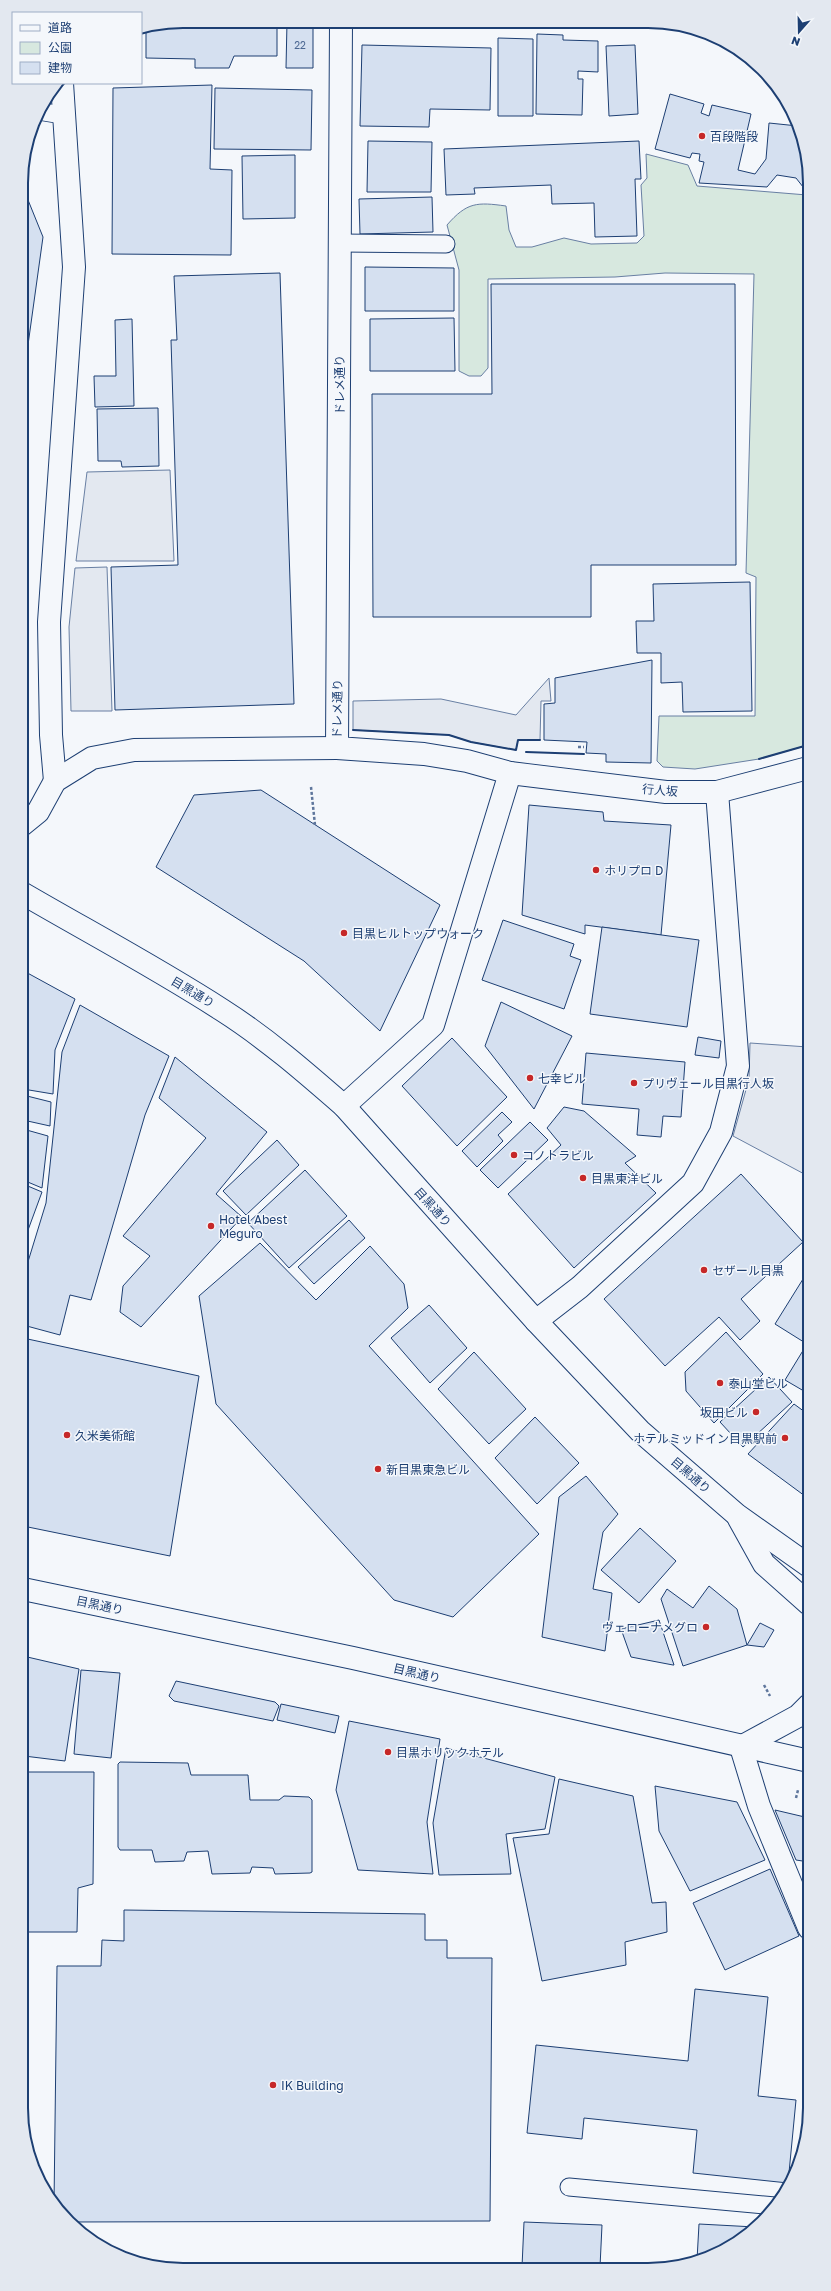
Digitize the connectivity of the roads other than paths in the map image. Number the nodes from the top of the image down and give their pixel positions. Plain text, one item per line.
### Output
1 (341, 28) edge
2 (62, 86) edge
3 (45, 112) edge
4 (62, 115) junction
5 (340, 243) junction
6 (446, 244) dead end
7 (337, 748) junction
8 (803, 769) edge
9 (510, 773) junction
10 (55, 781) junction
11 (717, 792) junction
12 (28, 820) edge
13 (28, 897) edge
14 (344, 1106) junction
15 (536, 1321) junction
16 (737, 1515) junction
17 (803, 1557) edge
18 (28, 1590) edge
19 (803, 1599) edge
20 (803, 1711) edge
21 (741, 1747) junction
22 (803, 1760) edge
23 (803, 1913) edge
24 (569, 2186) dead end
25 (768, 2205) edge

1 - 5 street, ドレメ通り
2 - 4 street
3 - 4 lane
4 - 10 street
5 - 6 lane
5 - 7 street, ドレメ通り
7 - 9 street, 行人坂
7 - 10 street, 行人坂
8 - 11 street, 行人坂
9 - 11 street, 行人坂
9 - 14 street
10 - 12 street
11 - 15 street
13 - 14 street, 目黒通り
14 - 15 street, 目黒通り
15 - 16 street, 目黒通り
16 - 17 street, 目黒通り
16 - 19 street
18 - 21 street, 目黒通り
20 - 21 street
21 - 22 street, 目黒通り
21 - 23 street
24 - 25 lane

